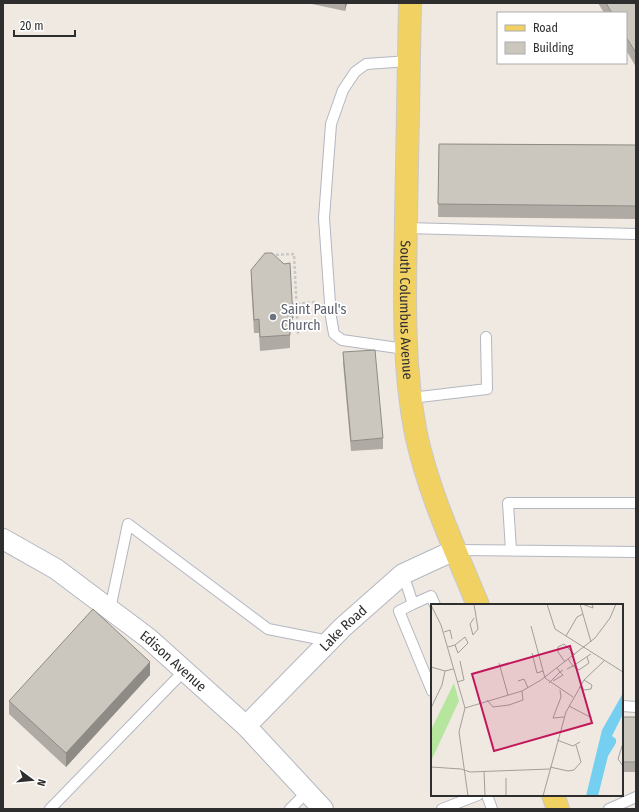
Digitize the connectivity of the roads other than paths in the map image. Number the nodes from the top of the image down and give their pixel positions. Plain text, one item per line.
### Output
1 (410, 3) edge
2 (409, 61) junction
3 (406, 228) junction
4 (636, 234) edge
5 (486, 336) dead end
6 (405, 349) junction
7 (411, 398) junction
8 (636, 503) edge
9 (3, 539) edge
10 (455, 550) junction
11 (511, 550) junction
12 (636, 552) edge
13 (403, 574) junction
14 (413, 604) junction
15 (435, 604) edge
16 (478, 604) edge
17 (110, 609) junction
18 (329, 641) junction
19 (184, 671) junction
20 (431, 690) edge
21 (623, 706) edge
22 (636, 707) edge
23 (246, 726) junction
24 (308, 792) junction
25 (475, 796) edge
26 (487, 796) edge
27 (553, 796) edge
28 (636, 797) edge
29 (611, 808) edge
30 (50, 809) edge
31 (290, 809) edge
32 (323, 809) edge
33 (442, 809) edge
34 (492, 809) edge
35 (558, 809) edge

1 - 2 main road, South Columbus Avenue
2 - 3 main road, South Columbus Avenue
2 - 6 lane
3 - 4 lane
3 - 6 main road, South Columbus Avenue
5 - 7 lane
6 - 7 main road, South Columbus Avenue
7 - 10 main road, South Columbus Avenue
8 - 11 lane
9 - 17 street, Edison Avenue
10 - 11 lane
10 - 13 street, Lake Road
10 - 16 main road, South Columbus Avenue
11 - 12 lane
13 - 14 lane
13 - 18 street, Lake Road
14 - 15 lane
14 - 20 lane
17 - 18 lane
17 - 19 street, Edison Avenue
18 - 23 street, Lake Road
19 - 23 street, Edison Avenue
19 - 30 lane
21 - 22 lane
23 - 24 street, Edison Avenue
24 - 31 lane
24 - 32 street, Edison Avenue
25 - 33 lane
26 - 34 lane
27 - 35 main road
28 - 29 lane

